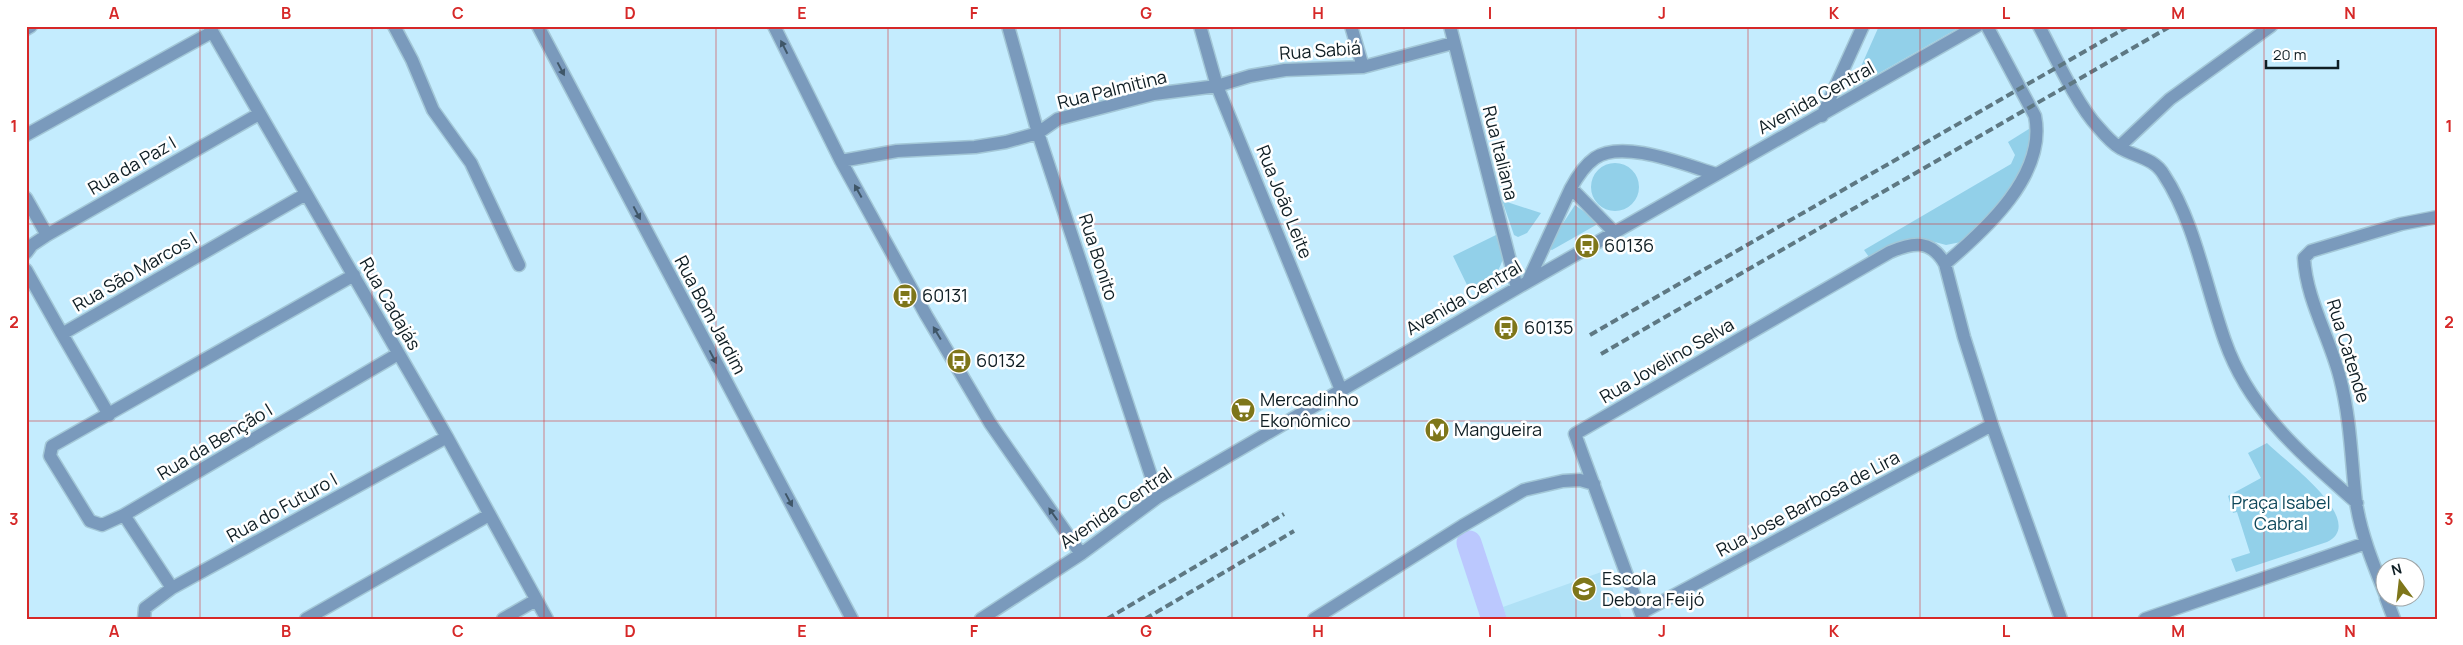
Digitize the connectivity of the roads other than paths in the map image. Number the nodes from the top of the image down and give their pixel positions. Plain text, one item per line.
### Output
1 (31, 26) edge
2 (394, 26) edge
3 (538, 26) edge
4 (774, 26) edge
5 (1008, 26) edge
6 (1200, 26) edge
7 (1351, 26) edge
8 (1450, 26) edge
9 (1863, 26) edge
10 (1977, 26) edge
11 (1987, 26) edge
12 (2039, 26) edge
13 (2271, 26) edge
14 (26, 29) edge
15 (210, 29) edge
16 (1453, 43) junction
17 (1363, 67) junction
18 (1217, 86) junction
19 (259, 114) junction
20 (1822, 116) junction
21 (1038, 133) junction
22 (26, 135) edge
23 (2119, 147) junction
24 (842, 161) junction
25 (1716, 174) junction
26 (1571, 188) junction
27 (306, 194) junction
28 (26, 198) edge
29 (2437, 217) edge
30 (1615, 232) junction
31 (47, 235) junction
32 (26, 253) edge
33 (1945, 264) junction
34 (519, 265) dead end
35 (26, 270) edge
36 (354, 276) junction
37 (1523, 284) junction
38 (62, 334) junction
39 (398, 354) junction
40 (1341, 390) junction
41 (109, 415) junction
42 (1992, 425) junction
43 (447, 437) junction
44 (1594, 484) junction
45 (1158, 497) junction
46 (2357, 503) junction
47 (124, 515) junction
48 (488, 515) junction
49 (2366, 544) junction
50 (1081, 554) junction
51 (2376, 570) edge
52 (172, 588) junction
53 (536, 600) junction
54 (1642, 616) edge
55 (144, 619) edge
56 (306, 619) edge
57 (502, 619) edge
58 (547, 619) edge
59 (852, 619) edge
60 (981, 619) edge
61 (1314, 619) edge
62 (2061, 619) edge
63 (2145, 619) edge

1 - 14 street
2 - 34 street
3 -> 59 street, Rua Bom Jardim
24 -> 4 street
5 - 21 street, Rua Bonito
6 - 18 street, Rua João Leite
7 - 17 street
8 - 16 street, Rua Italiana
9 - 20 street
10 - 20 street, Avenida Central
11 - 33 street
12 - 23 street
13 - 23 street
15 - 19 street, Rua Cadajás
15 - 22 street
16 - 17 street, Rua Sabiá
16 - 37 street, Rua Italiana
17 - 18 street, Rua Sabiá
18 - 21 street, Rua Palmitina
18 - 40 street, Rua João Leite
19 - 27 street, Rua Cadajás
19 - 31 street, Rua da Paz I
20 - 25 street, Avenida Central
21 - 24 street, Rua Palmitina
21 - 45 street, Rua Bonito
23 - 46 street
50 -> 24 street
25 - 26 street
25 - 30 street, Avenida Central
26 - 30 street
26 - 37 street
27 - 36 street, Rua Cadajás
27 - 38 street, Rua São Marcos I
28 - 31 street
29 - 46 street, Rua Catende
30 - 37 street, Avenida Central
31 - 32 street, Rua da Paz I
33 - 42 street
33 - 44 street, Rua Jovelino Selva
35 - 38 street
36 - 39 street, Rua Cadajás
36 - 41 street
37 - 40 street, Avenida Central
38 - 41 street, Rua São Marcos I
39 - 43 street, Rua Cadajás
39 - 47 street, Rua da Benção I
40 - 45 street, Avenida Central
41 - 47 street, Rua da Benção I
42 - 54 street, Rua Jose Barbosa de Lira
42 - 62 street
43 - 48 street, Rua Cadajás
43 - 52 street, Rua do Futuro I
44 - 54 street, Rua Jovelino Selva
44 - 61 street
45 - 50 street, Avenida Central
46 - 49 street, Rua Catende
47 - 52 street
48 - 53 street, Rua Cadajás
48 - 56 street
49 - 51 street, Rua Catende
49 - 63 street
50 - 60 street, Avenida Central
52 - 55 street, Rua do Futuro I
53 - 57 street
53 - 58 street, Rua Cadajás

